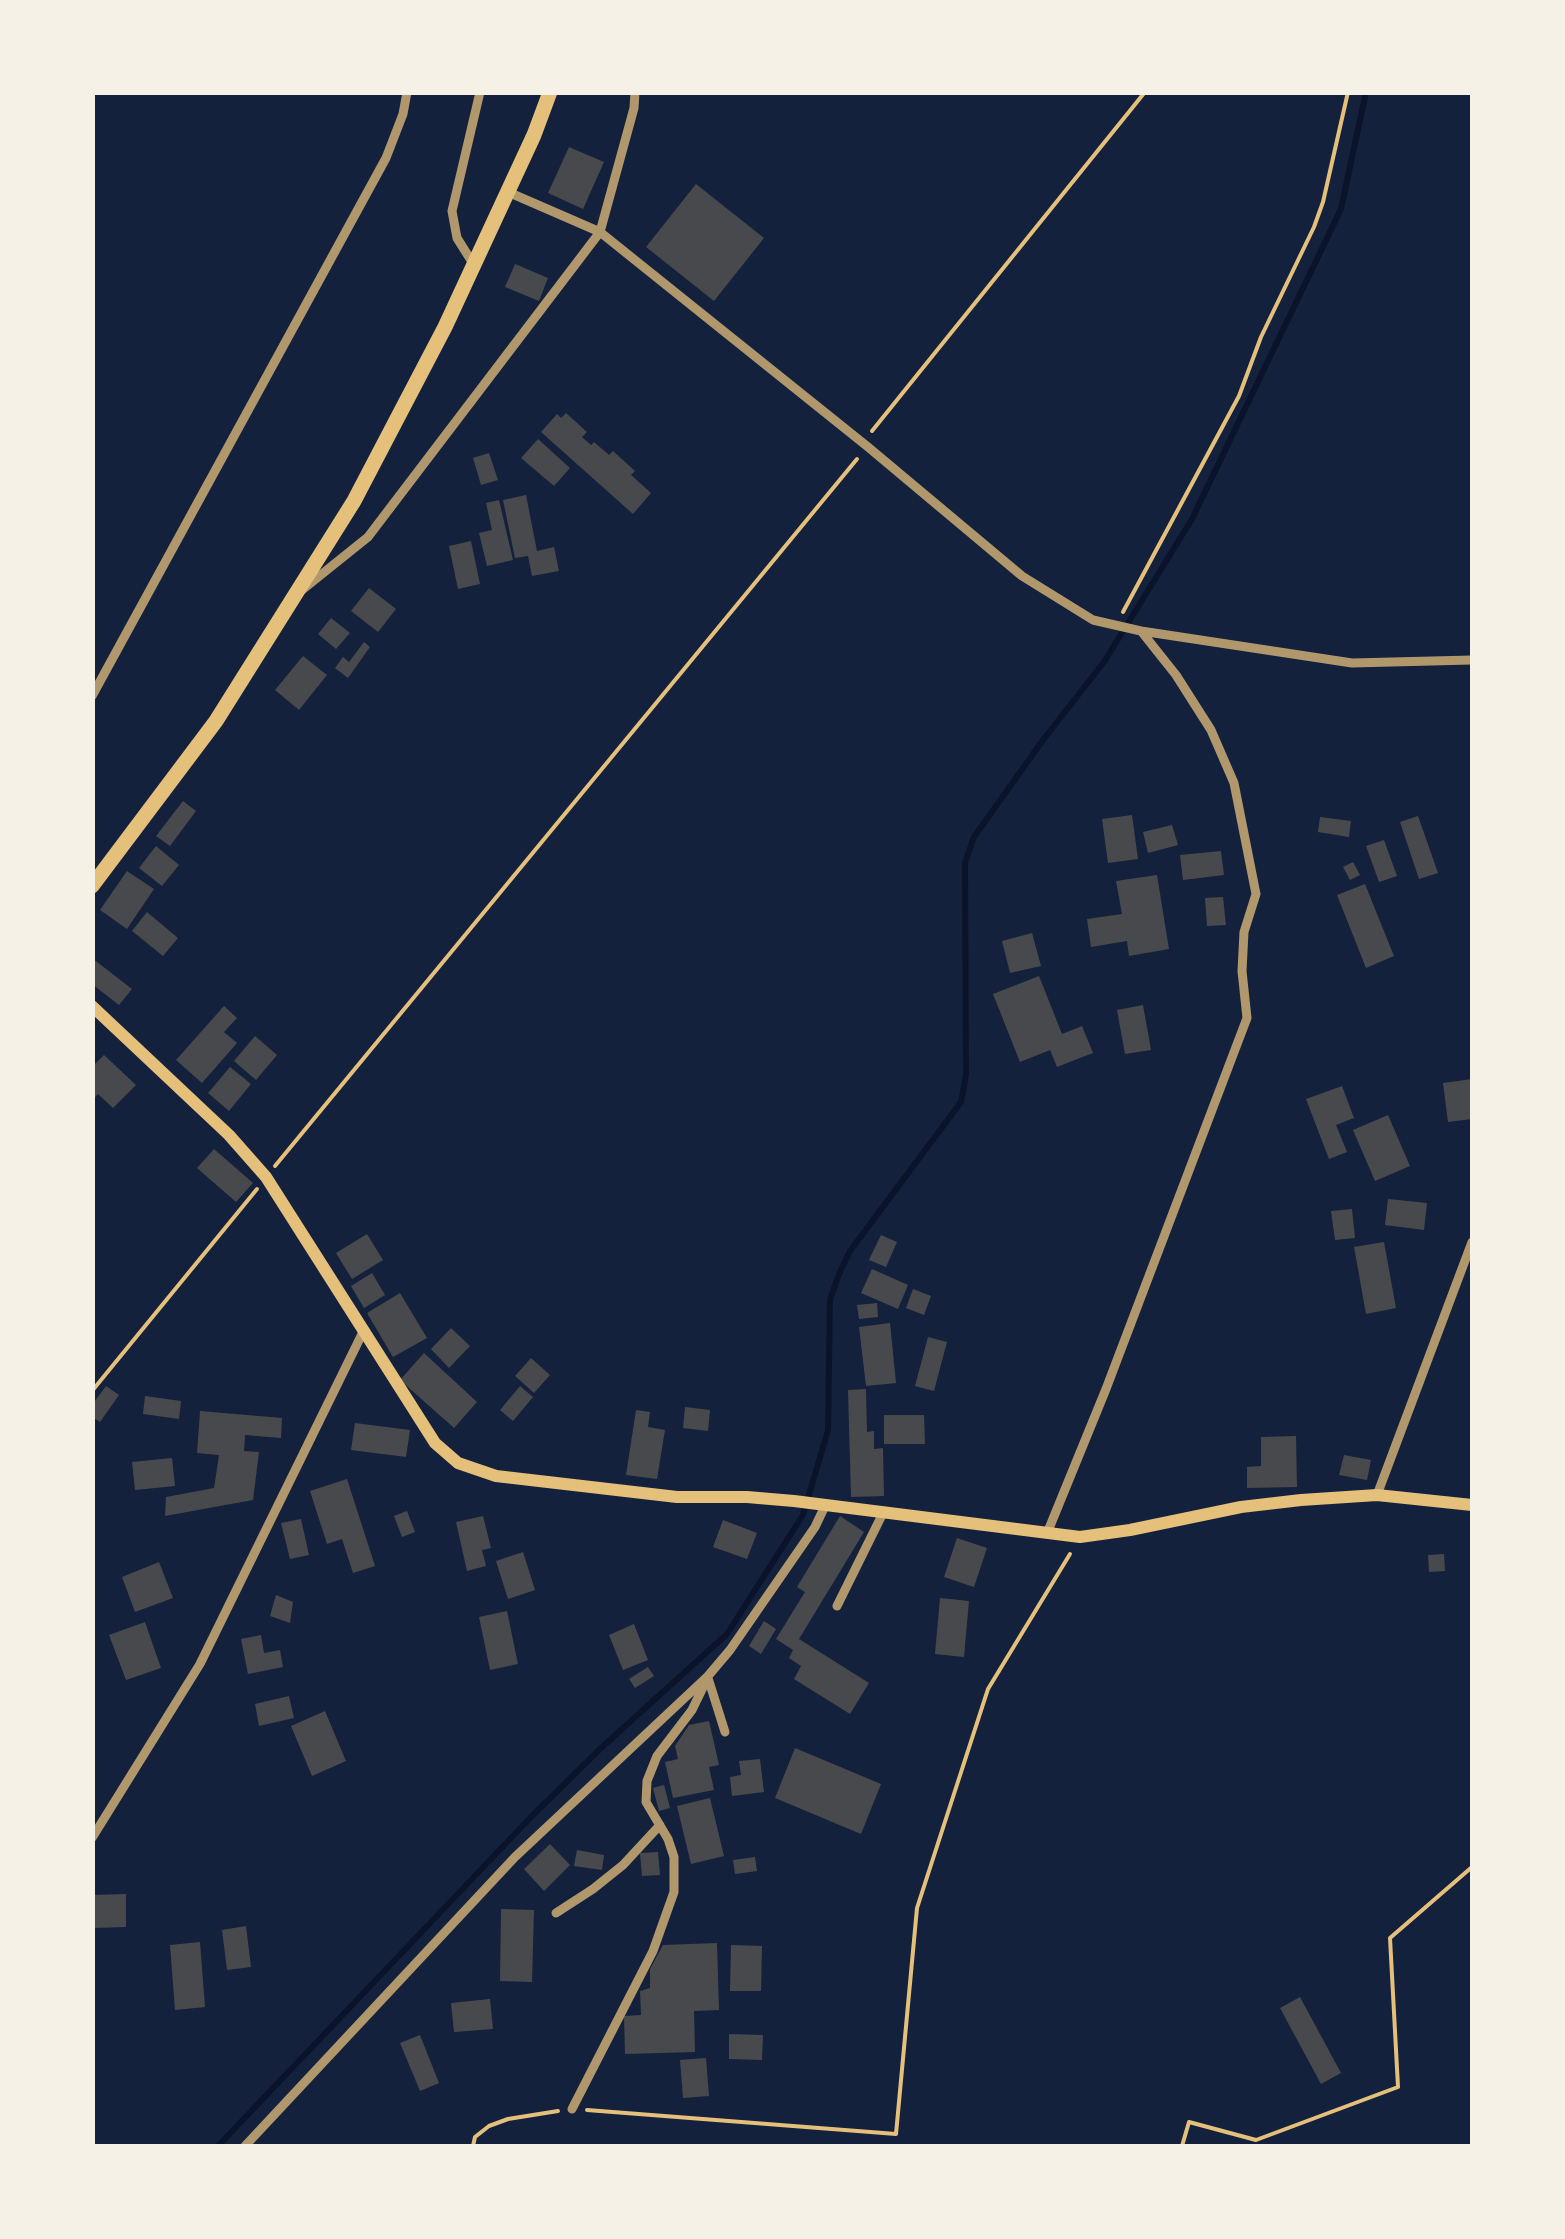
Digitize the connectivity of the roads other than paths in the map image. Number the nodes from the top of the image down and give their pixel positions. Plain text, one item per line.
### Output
1 (407, 92) edge
2 (480, 92) edge
3 (550, 92) edge
4 (635, 92) edge
5 (508, 192) junction
6 (600, 232) junction
7 (474, 266) junction
8 (294, 596) junction
9 (1127, 628) junction
10 (1472, 660) edge
11 (92, 696) edge
12 (92, 886) edge
13 (92, 1006) edge
14 (1472, 1242) edge
15 (363, 1332) junction
16 (1377, 1495) junction
17 (1472, 1504) edge
18 (822, 1505) junction
19 (883, 1513) junction
20 (1048, 1532) junction
21 (837, 1606) dead end
22 (708, 1676) junction
23 (725, 1732) dead end
24 (660, 1825) junction
25 (92, 1838) edge
26 (556, 1912) dead end
27 (572, 2108) road end
28 (245, 2146) edge

1 - 11 street
2 - 7 street
3 - 5 highway
4 - 6 street
5 - 6 street
5 - 7 highway
6 - 8 street
6 - 9 street
7 - 8 highway
8 - 12 highway
9 - 10 street
9 - 20 street
13 - 15 main road
14 - 16 street
15 - 18 main road
15 - 25 street
16 - 17 main road
16 - 20 main road
18 - 19 main road
18 - 22 street
19 - 20 main road
19 - 21 street
22 - 23 street
22 - 24 street
22 - 28 street
24 - 26 street
24 - 27 street

